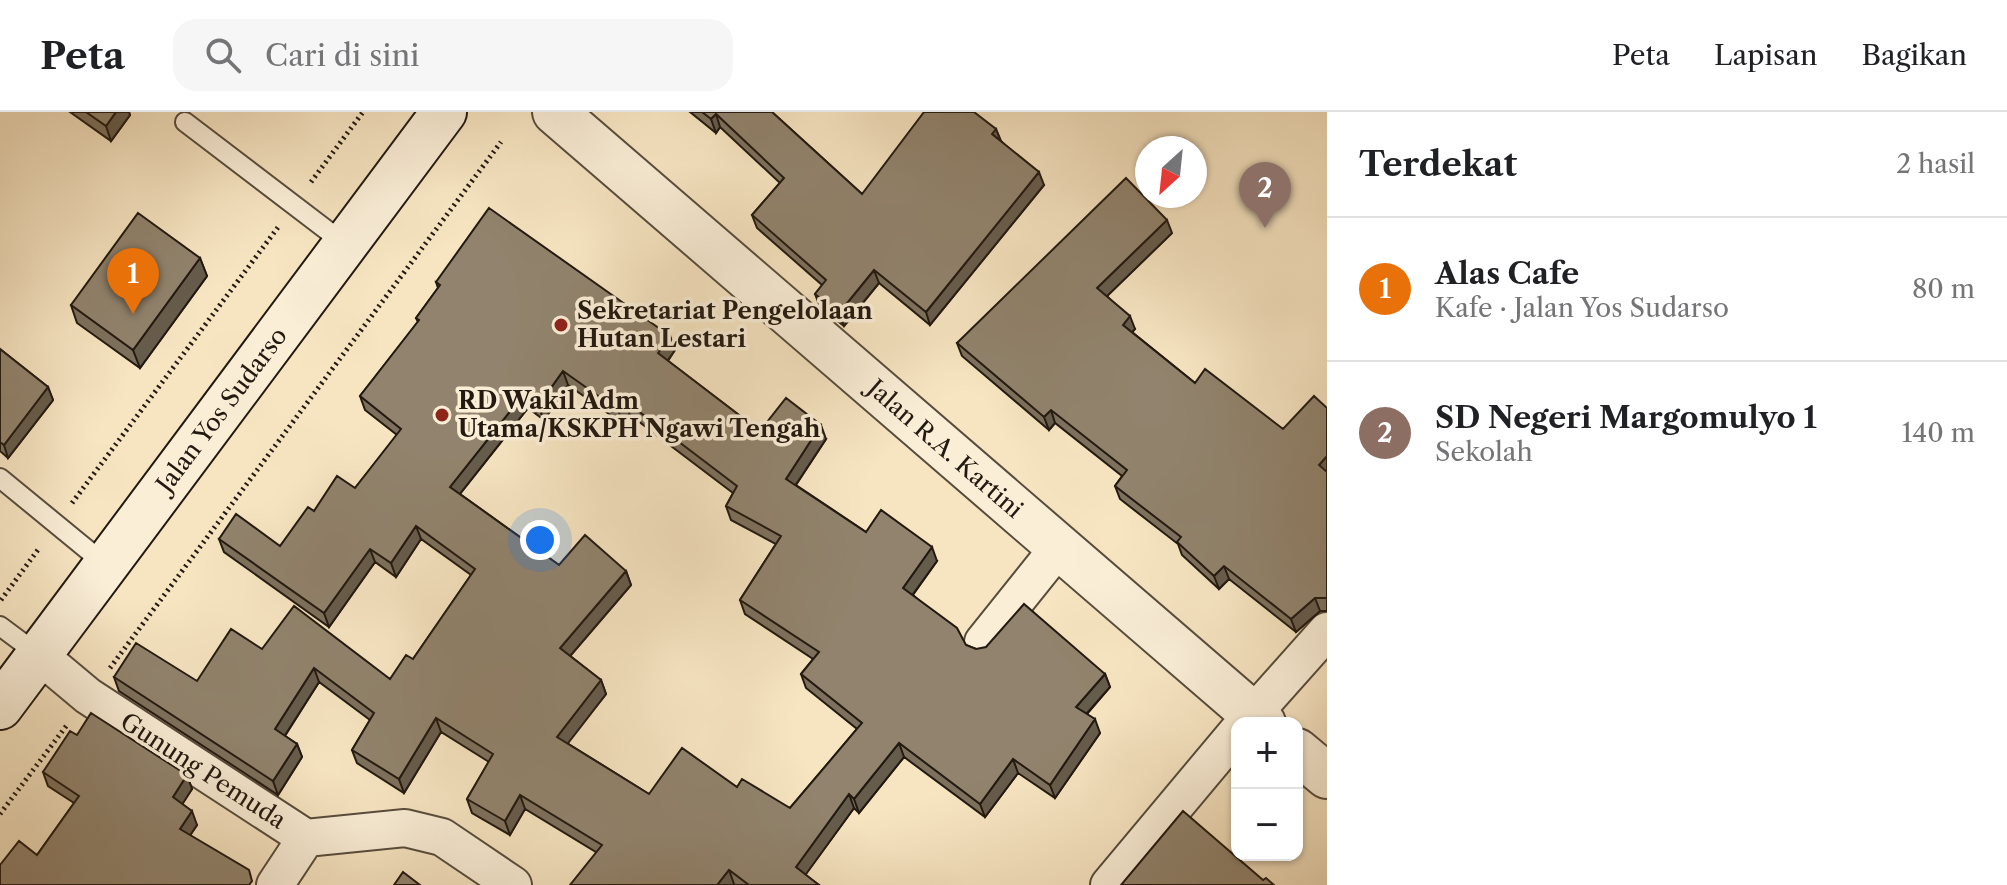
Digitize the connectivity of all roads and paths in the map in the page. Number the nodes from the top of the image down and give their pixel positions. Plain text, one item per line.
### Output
1 (363, 112) edge
2 (444, 112) edge
3 (555, 112) edge
4 (185, 122) dead end
5 (501, 142) dead end
6 (294, 205) junction
7 (345, 244) junction
8 (0, 478) edge
9 (56, 525) junction
10 (1059, 547) junction
11 (106, 565) junction
12 (0, 600) edge
13 (0, 626) edge
14 (1327, 631) edge
15 (983, 642) dead end
16 (39, 655) junction
17 (109, 669) dead end
18 (0, 707) edge
19 (75, 714) dead end
20 (1243, 717) edge
21 (1254, 717) edge
22 (1231, 744) edge
23 (1303, 756) edge
24 (1327, 776) edge
25 (0, 814) edge
26 (306, 838) junction
27 (275, 885) edge
28 (513, 885) edge
29 (1109, 885) edge

1 - 6 path
2 - 7 street, Jalan Yos Sudarso
3 - 10 street, Jalan R.A. Kartini
4 - 6 lane
5 - 17 path
6 - 7 lane
6 - 9 path
7 - 11 street, Jalan Yos Sudarso
8 - 9 lane
9 - 11 lane
9 - 12 path
10 - 15 street
10 - 20 street, Jalan R.A. Kartini
11 - 16 street, Jalan Yos Sudarso
13 - 16 lane
14 - 21 street
16 - 18 street, Jalan Yos Sudarso
16 - 26 street, Gunung Pemuda
19 - 25 path
22 - 29 street
23 - 24 street
26 - 27 street
26 - 28 street, Gunung Pemuda

